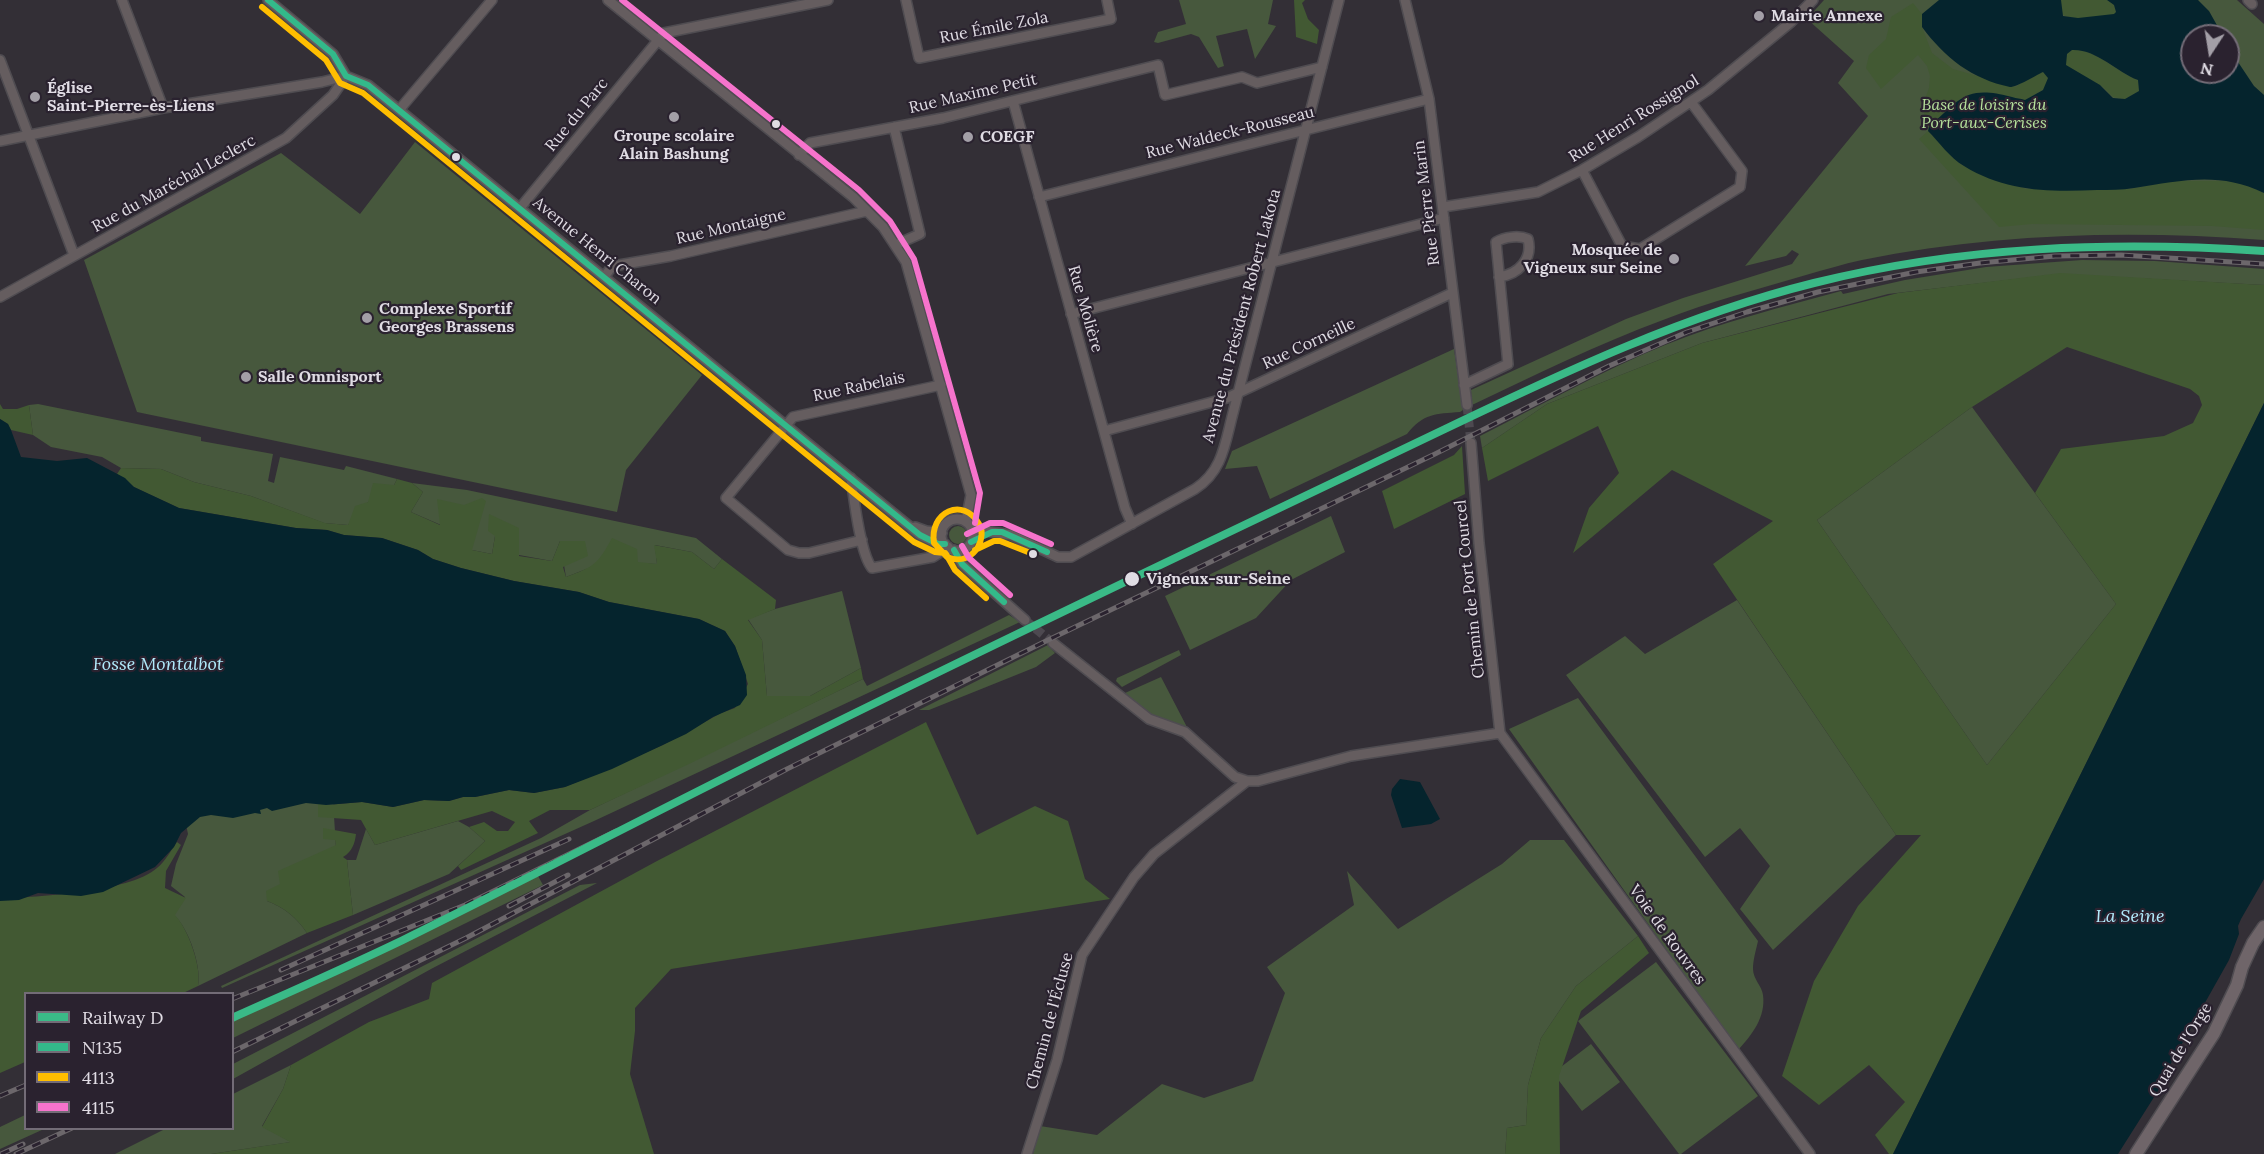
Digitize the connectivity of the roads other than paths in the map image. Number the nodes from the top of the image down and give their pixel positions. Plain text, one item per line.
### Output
1 (122, 0) edge
2 (492, 0) edge
3 (608, 0) edge
4 (765, 0) edge
5 (828, 0) edge
6 (906, 0) edge
7 (1107, 0) edge
8 (1339, 0) edge
9 (1405, 0) edge
10 (1812, 0) edge
11 (271, 1) edge
12 (768, 12) junction
13 (658, 40) junction
14 (0, 60) edge
15 (1322, 67) junction
16 (346, 76) junction
17 (1429, 99) junction
18 (1013, 101) junction
19 (1691, 102) junction
20 (163, 108) junction
21 (399, 110) junction
22 (894, 126) junction
23 (1306, 129) junction
24 (29, 135) junction
25 (0, 141) edge
26 (799, 155) junction
27 (1582, 170) junction
28 (1039, 197) junction
29 (1443, 207) junction
30 (520, 208) junction
31 (867, 211) junction
32 (1444, 218) junction
33 (896, 245) junction
34 (74, 255) junction
35 (1271, 261) junction
36 (605, 276) junction
37 (1499, 277) junction
38 (1452, 293) junction
39 (0, 297) edge
40 (1071, 314) junction
41 (941, 385) junction
42 (1464, 385) junction
43 (1238, 394) junction
44 (1467, 405) tunnel mouth
45 (786, 424) junction
46 (1104, 430) junction
47 (1472, 443) tunnel mouth
48 (851, 477) junction
49 (1132, 524) junction
50 (910, 525) junction
51 (969, 525) junction
52 (992, 532) junction
53 (942, 533) junction
54 (862, 540) junction
55 (971, 542) junction
56 (949, 547) junction
57 (1025, 620) tunnel mouth
58 (1053, 643) tunnel mouth
59 (1500, 733) junction
60 (1247, 781) junction
61 (2264, 927) edge
62 (1027, 1154) edge
63 (1810, 1154) edge
64 (2136, 1154) edge

1 - 20 street
2 - 21 street
3 - 13 street
4 - 12 street
5 - 12 street
6 - 7 street, Rue Émile Zola
8 - 15 street, Avenue du Président Robert Lakota
9 - 17 street, Rue Pierre Marin
10 - 19 street, Rue Henri Rossignol
11 - 16 street
12 - 13 street
13 - 26 street
13 - 30 street, Rue du Parc
14 - 24 street
15 - 18 street, Rue Maxime Petit
15 - 23 street, Avenue du Président Robert Lakota
16 - 20 street
16 - 21 street, Avenue Henri Charon
16 - 34 street, Rue du Maréchal Leclerc
17 - 23 street, Rue Waldeck-Rousseau
17 - 29 street, Rue Pierre Marin
18 - 22 street, Rue Maxime Petit
18 - 28 street, Rue Molière
19 - 27 street, Rue Henri Rossignol
19 - 27 street
20 - 24 street
21 - 30 street, Avenue Henri Charon
22 - 26 street, Rue Maxime Petit
22 - 33 street
23 - 28 street, Rue Waldeck-Rousseau
23 - 35 street, Avenue du Président Robert Lakota
24 - 25 street
24 - 34 street
26 - 31 street
27 - 29 street, Rue Henri Rossignol
28 - 40 street, Rue Molière
29 - 32 street, Rue Pierre Marin
30 - 36 street, Avenue Henri Charon
31 - 33 street
31 - 36 street, Rue Montaigne
32 - 35 street
32 - 38 street, Rue Pierre Marin
33 - 41 street
34 - 39 street, Rue du Maréchal Leclerc
35 - 40 street
35 - 43 street, Avenue du Président Robert Lakota
36 - 45 street, Avenue Henri Charon
37 - 37 street
37 - 42 street
38 - 42 street, Rue Pierre Marin
38 - 43 street, Rue Corneille
40 - 46 street, Rue Molière
41 - 45 street, Rue Rabelais
41 - 51 street
42 - 44 street, Rue Pierre Marin
43 - 46 street, Rue Corneille
43 - 49 street, Avenue du Président Robert Lakota
45 - 48 street, Avenue Henri Charon
45 - 54 street
46 - 49 street, Rue Molière
47 - 59 street, Chemin de Port Courcel
48 - 50 street, Avenue Henri Charon
48 - 54 street
49 - 52 street, Avenue du Président Robert Lakota
50 - 53 street, Avenue Henri Charon
50 - 56 street, Avenue Henri Charon
51 - 52 street
51 - 53 street
51 - 55 street
52 - 55 street
53 - 56 street
54 - 56 street
55 - 56 street
56 - 57 street
58 - 60 street
59 - 60 street
59 - 63 street, Voie de Rouvres
60 - 62 street, Chemin de l'Écluse
61 - 64 main road, Quai de l'Orge

